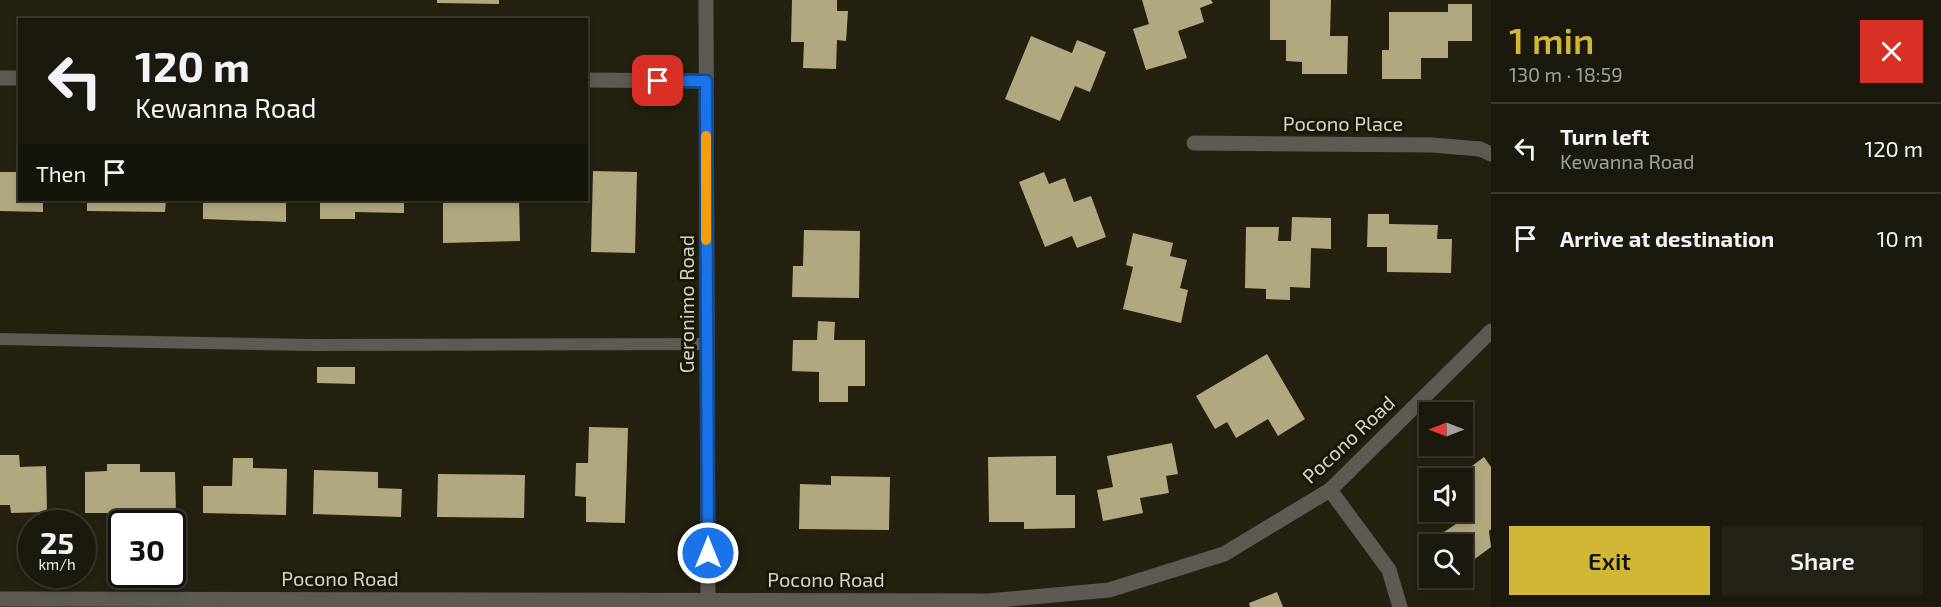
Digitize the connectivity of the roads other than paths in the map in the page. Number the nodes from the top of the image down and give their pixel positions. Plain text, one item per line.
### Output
1 (706, 0) edge
2 (0, 78) edge
3 (18, 78) edge
4 (588, 80) edge
5 (706, 81) junction
6 (1194, 143) dead end
7 (1491, 154) edge
8 (1491, 331) edge
9 (0, 339) edge
10 (707, 344) junction
11 (1330, 490) junction
12 (0, 599) edge
13 (708, 603) edge
14 (1400, 607) edge

1 - 5 street, Geronimo Road
2 - 3 street
4 - 5 street
5 - 10 street, Geronimo Road
6 - 7 street, Pocono Place
8 - 11 street, Pocono Road
9 - 10 lane
10 - 13 street, Geronimo Road
11 - 13 street, Pocono Road
11 - 14 street
12 - 13 street, Pocono Road

